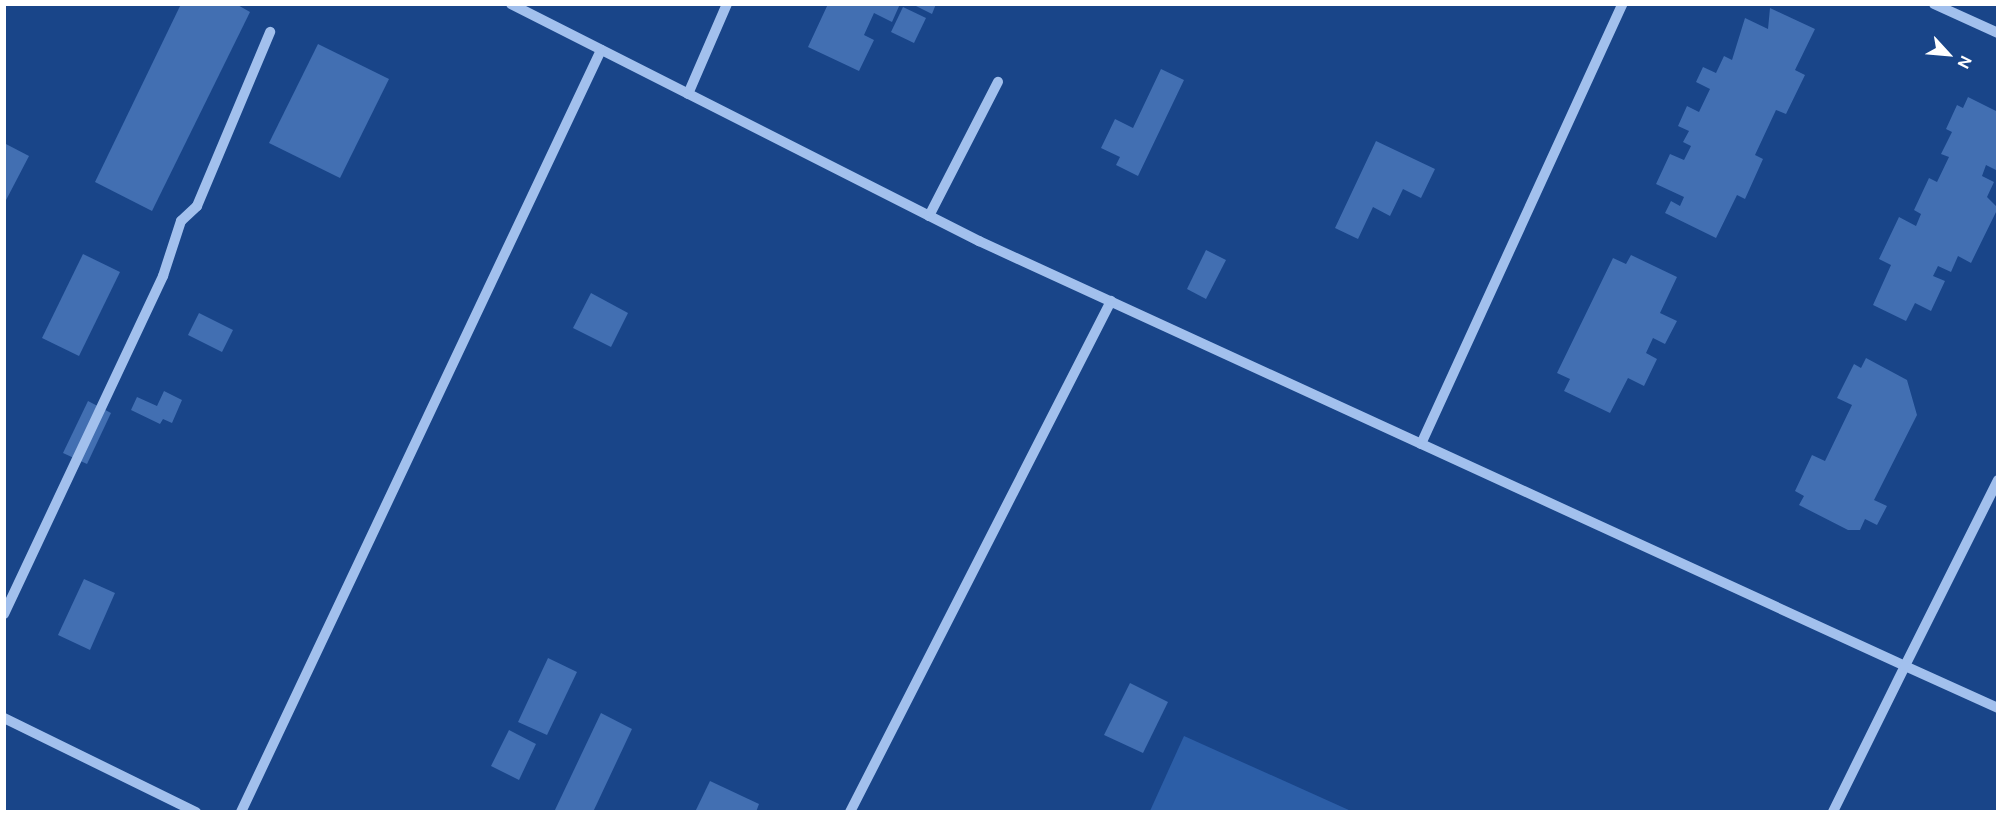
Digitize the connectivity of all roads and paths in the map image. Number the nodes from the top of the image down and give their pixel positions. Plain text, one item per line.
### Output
1 (511, 4) edge
2 (727, 4) edge
3 (1622, 4) edge
4 (1934, 4) edge
5 (270, 32) dead end
6 (1998, 33) edge
7 (601, 50) junction
8 (998, 82) dead end
9 (688, 94) junction
10 (929, 216) junction
11 (1111, 301) junction
12 (1421, 444) junction
13 (1998, 480) edge
14 (4, 614) edge
15 (1905, 666) junction
16 (1998, 708) edge
17 (4, 718) edge
18 (196, 812) edge
19 (241, 812) edge
20 (850, 812) edge
21 (1833, 812) edge

1 - 7 street
2 - 9 street
3 - 12 street
4 - 6 street
5 - 14 street
7 - 9 street
7 - 19 street
8 - 10 street
9 - 10 street
10 - 11 street
11 - 12 street
11 - 20 street
12 - 15 street
13 - 15 street
15 - 16 street
15 - 21 street
17 - 18 street

